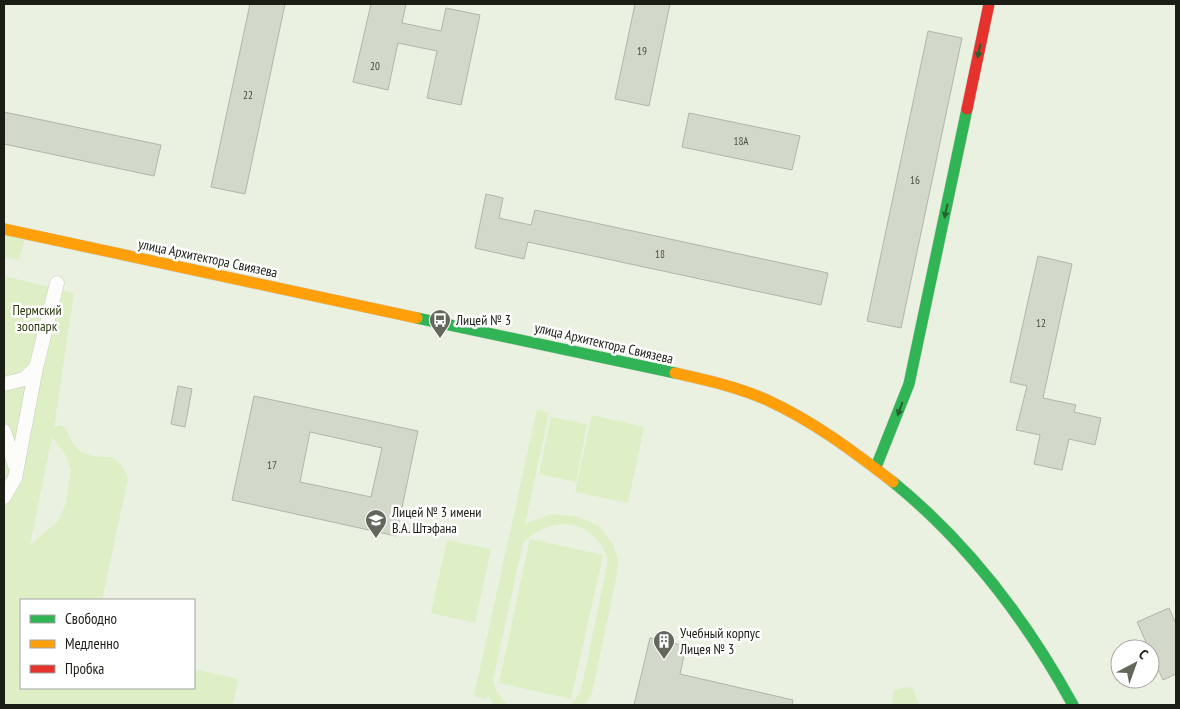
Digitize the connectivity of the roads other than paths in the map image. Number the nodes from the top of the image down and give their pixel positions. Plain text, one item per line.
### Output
1 (989, 4) edge
2 (4, 229) edge
3 (57, 284) dead end
4 (36, 368) junction
5 (4, 384) edge
6 (4, 431) edge
7 (876, 467) junction
8 (16, 471) junction
9 (4, 497) edge
10 (1073, 705) edge

1 -> 7 main road
2 - 7 main road, улица Архитектора Свиязева
3 - 4 street
4 - 5 street
4 - 8 street
6 - 8 street
7 - 10 main road, улица Архитектора Свиязева
8 - 9 street

